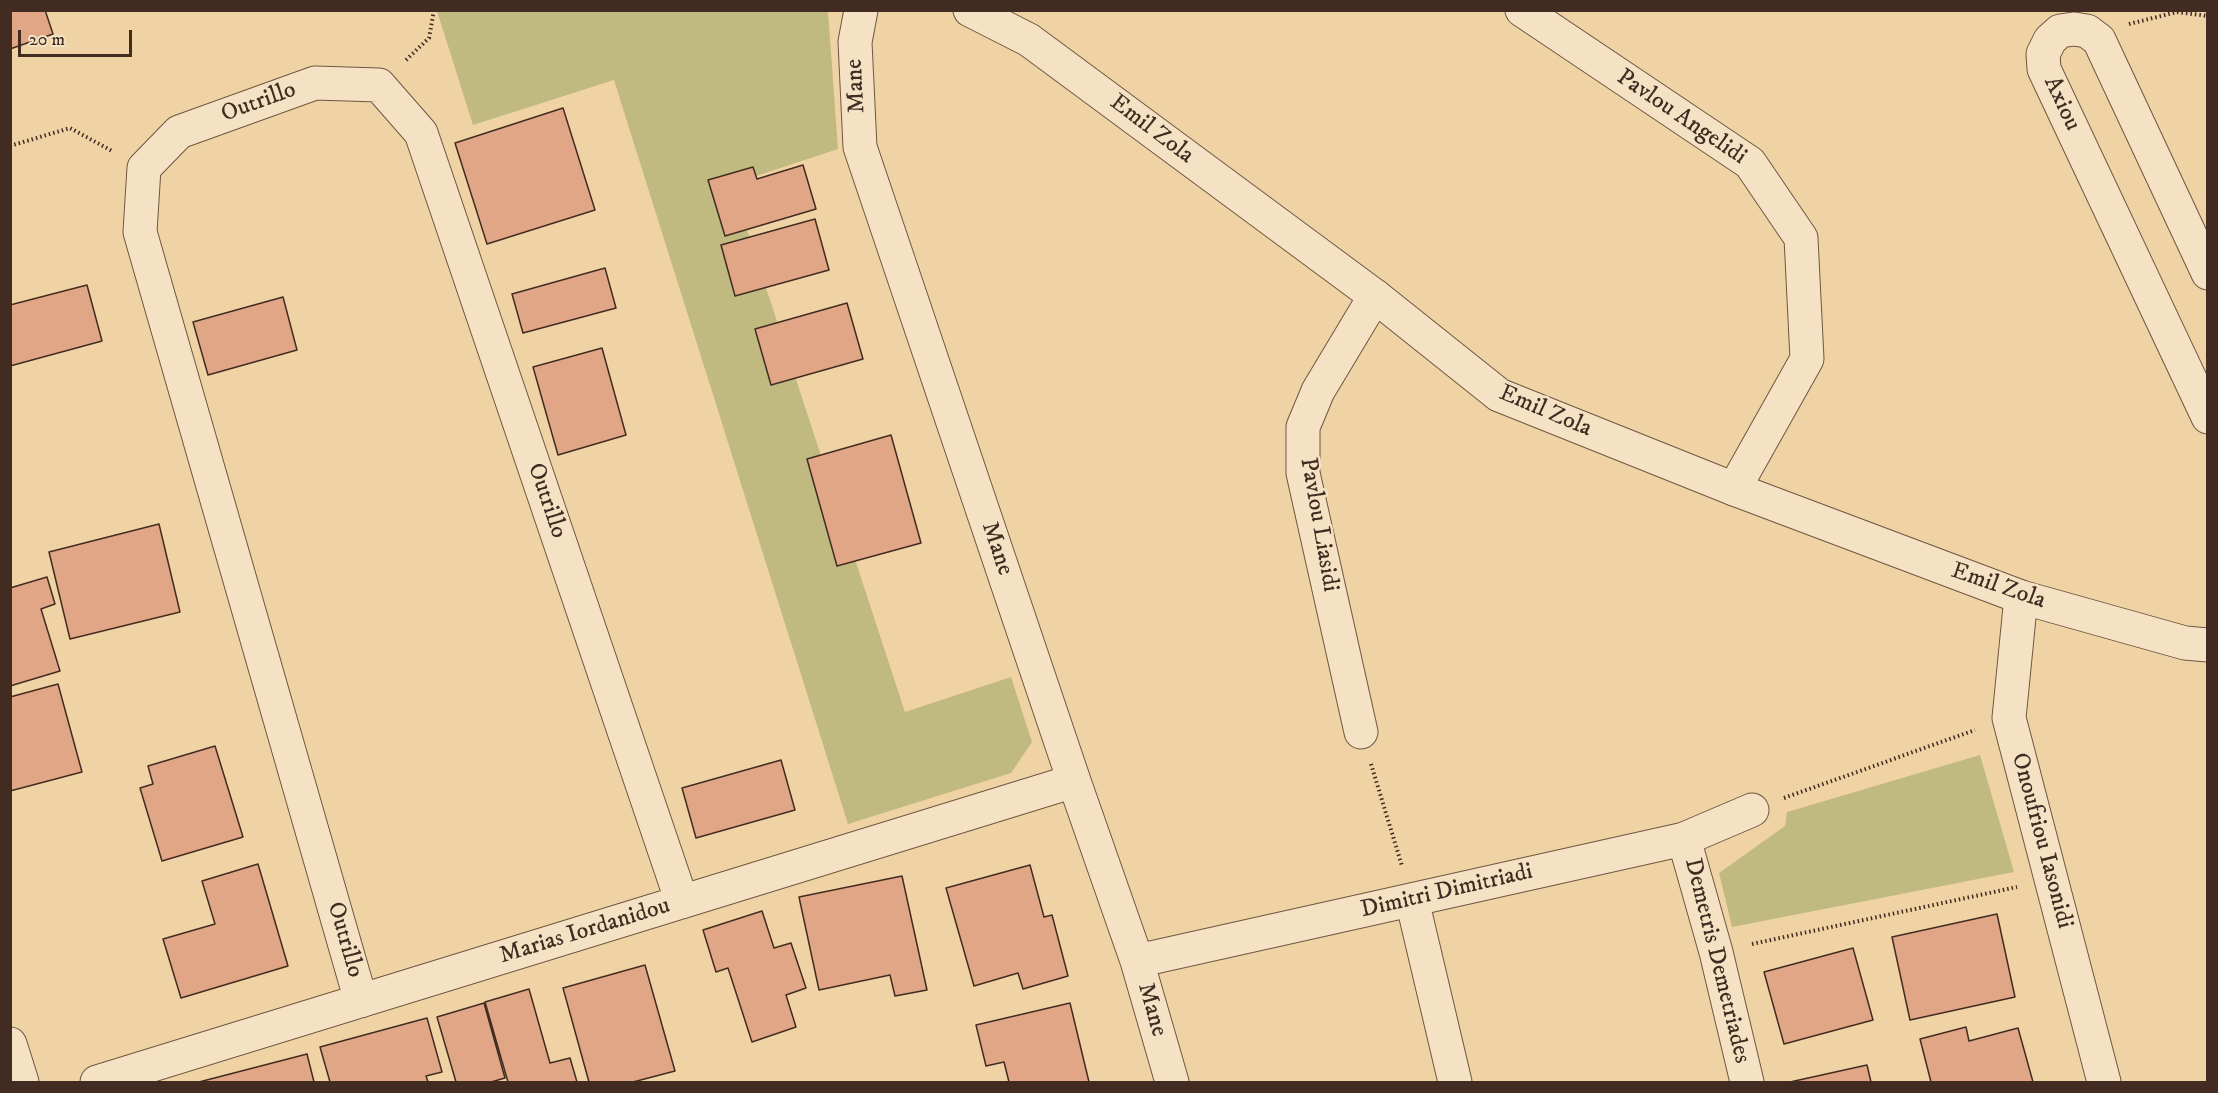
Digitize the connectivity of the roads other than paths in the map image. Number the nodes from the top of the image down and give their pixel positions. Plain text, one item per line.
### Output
1 (861, 10) edge
2 (970, 10) edge
3 (1522, 10) edge
4 (2208, 273) edge
5 (1375, 296) junction
6 (2208, 417) edge
7 (1734, 489) junction
8 (2021, 597) junction
9 (2208, 645) edge
10 (1361, 732) road end
11 (1074, 781) junction
12 (1752, 810) road end
13 (1684, 839) junction
14 (1412, 900) junction
15 (682, 902) junction
16 (1137, 961) junction
17 (361, 1001) junction
18 (10, 1044) edge
19 (22, 1083) edge
20 (97, 1083) edge
21 (1172, 1083) edge
22 (1455, 1083) edge
23 (1747, 1083) edge
24 (2104, 1083) edge

1 - 11 street, Mane
2 - 5 street, Emil Zola
3 - 7 street, Pavlou Angelidi
4 - 6 street, Axiou
5 - 7 street, Emil Zola
5 - 10 street, Pavlou Liasidi
7 - 8 street, Emil Zola
8 - 9 street, Emil Zola
8 - 24 street, Onoufriou Iasonidi
11 - 15 street, Marias Iordanidou
11 - 16 street, Mane
12 - 13 street, Dimitri Dimitriadi
13 - 14 street, Dimitri Dimitriadi
13 - 23 street, Demetris Demetriades
14 - 16 street, Dimitri Dimitriadi
14 - 22 street
15 - 17 street, Marias Iordanidou
15 - 17 street, Outrillo
16 - 21 street, Mane
17 - 20 street, Marias Iordanidou
18 - 19 street

